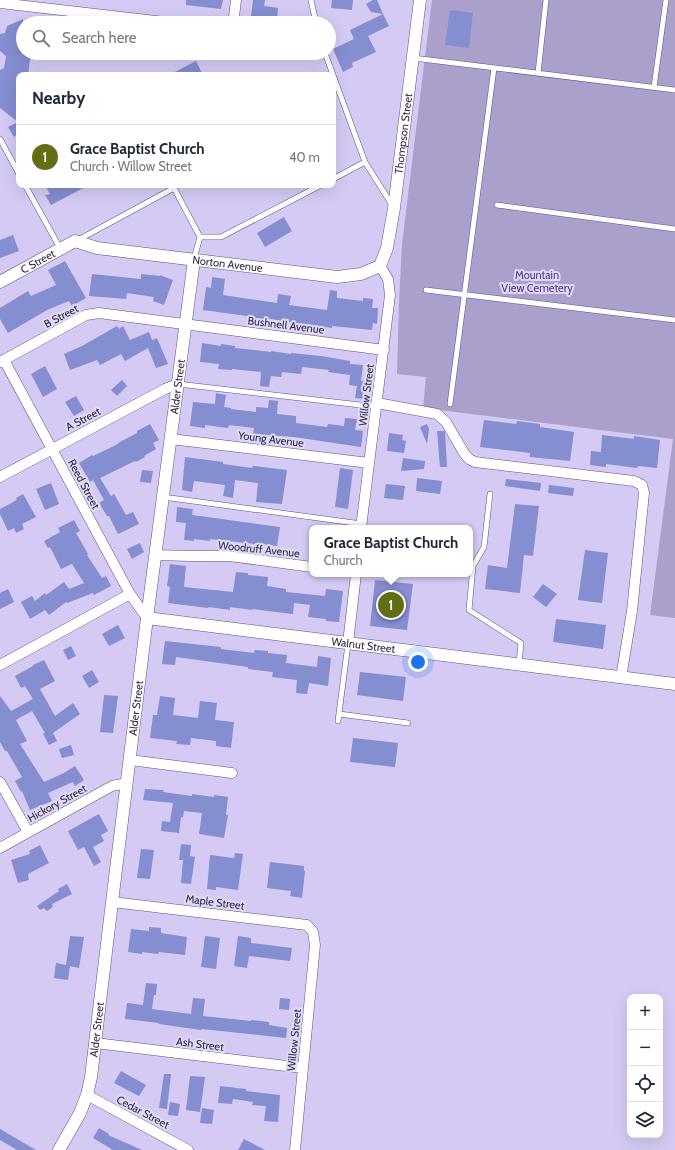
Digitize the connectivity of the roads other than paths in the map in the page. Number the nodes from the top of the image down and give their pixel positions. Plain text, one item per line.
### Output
1 (236, 0) edge
2 (311, 0) edge
3 (420, 0) edge
4 (546, 0) edge
5 (666, 0) edge
6 (0, 3) edge
7 (36, 4) edge
8 (123, 16) edge
9 (234, 16) edge
10 (314, 16) edge
11 (412, 58) junction
12 (328, 60) edge
13 (494, 68) junction
14 (332, 72) edge
15 (538, 73) junction
16 (336, 84) edge
17 (654, 88) junction
18 (675, 90) edge
19 (0, 139) edge
20 (364, 162) junction
21 (16, 168) edge
22 (336, 177) edge
23 (27, 188) edge
24 (315, 188) edge
25 (497, 205) dead end
26 (394, 208) junction
27 (675, 229) edge
28 (200, 237) junction
29 (75, 241) junction
30 (61, 249) junction
31 (194, 260) junction
32 (380, 266) junction
33 (0, 282) edge
34 (426, 290) dead end
35 (464, 295) junction
36 (675, 320) edge
37 (186, 324) junction
38 (384, 350) junction
39 (2, 361) edge
40 (178, 384) junction
41 (377, 403) junction
42 (450, 404) dead end
43 (170, 439) junction
44 (52, 449) junction
45 (369, 463) junction
46 (0, 477) edge
47 (490, 494) dead end
48 (163, 497) junction
49 (355, 525) edge
50 (362, 525) edge
51 (155, 555) junction
52 (473, 566) edge
53 (309, 567) edge
54 (356, 577) edge
55 (472, 577) edge
56 (130, 594) junction
57 (147, 618) junction
58 (348, 643) junction
59 (518, 664) junction
60 (0, 665) edge
61 (621, 678) junction
62 (675, 684) edge
63 (339, 714) junction
64 (338, 721) dead end
65 (408, 723) dead end
66 (130, 760) junction
67 (232, 773) dead end
68 (0, 782) edge
69 (127, 783) junction
70 (28, 832) junction
71 (0, 848) edge
72 (112, 902) junction
73 (313, 932) joint
74 (95, 1043) junction
75 (303, 1068) junction
76 (87, 1096) junction
77 (59, 1150) edge
78 (188, 1150) edge
79 (295, 1150) edge

1 - 9 street
2 - 10 lane
3 - 11 street, Thompson Street
4 - 15 lane
5 - 17 lane
6 - 7 street
7 - 8 street
11 - 13 lane
11 - 26 street, Thompson Street
12 - 14 lane
13 - 15 lane
13 - 35 lane
15 - 17 lane
16 - 20 lane
17 - 18 lane
19 - 21 lane
20 - 22 lane
20 - 26 lane
23 - 30 lane
24 - 28 lane
25 - 27 lane
26 - 32 street, Thompson Street
28 - 29 lane
28 - 31 lane
29 - 30 street, C Street
29 - 31 street, Norton Avenue
30 - 33 street, C Street
31 - 32 street, Norton Avenue
31 - 37 street, Alder Street
32 - 38 street, Willow Street
34 - 35 lane
35 - 36 lane
35 - 42 lane
37 - 38 street, Bushnell Avenue
37 - 39 street, B Street
37 - 40 street, Alder Street
38 - 41 street, Willow Street
39 - 44 street, Reed Street
40 - 41 lane
40 - 43 street, Alder Street
40 - 44 street, A Street
41 - 45 street, Willow Street
41 - 61 street
43 - 45 street, Young Avenue
43 - 48 street, Alder Street
44 - 46 street, A Street
44 - 56 street, Reed Street
45 - 50 street, Willow Street
47 - 52 lane
48 - 49 lane
48 - 51 street, Alder Street
51 - 53 street, Woodruff Avenue
51 - 57 street, Alder Street
54 - 58 street
55 - 59 lane
56 - 57 street, Reed Street
56 - 60 street
57 - 58 street, Walnut Street
57 - 66 street, Alder Street
58 - 59 street, Walnut Street
58 - 63 lane
59 - 61 street, Walnut Street
61 - 62 street, Walnut Street
63 - 64 lane
63 - 65 lane
66 - 67 street
66 - 69 street, Alder Street
68 - 70 street
69 - 70 street, Hickory Street
69 - 72 street, Alder Street
70 - 71 street, Hickory Street
72 - 73 street, Maple Street
72 - 74 street, Alder Street
73 - 75 street, Willow Street
74 - 75 street, Ash Street
74 - 76 street, Alder Street
75 - 79 street, Willow Street
76 - 77 street, Alder Street
76 - 78 street, Cedar Street

